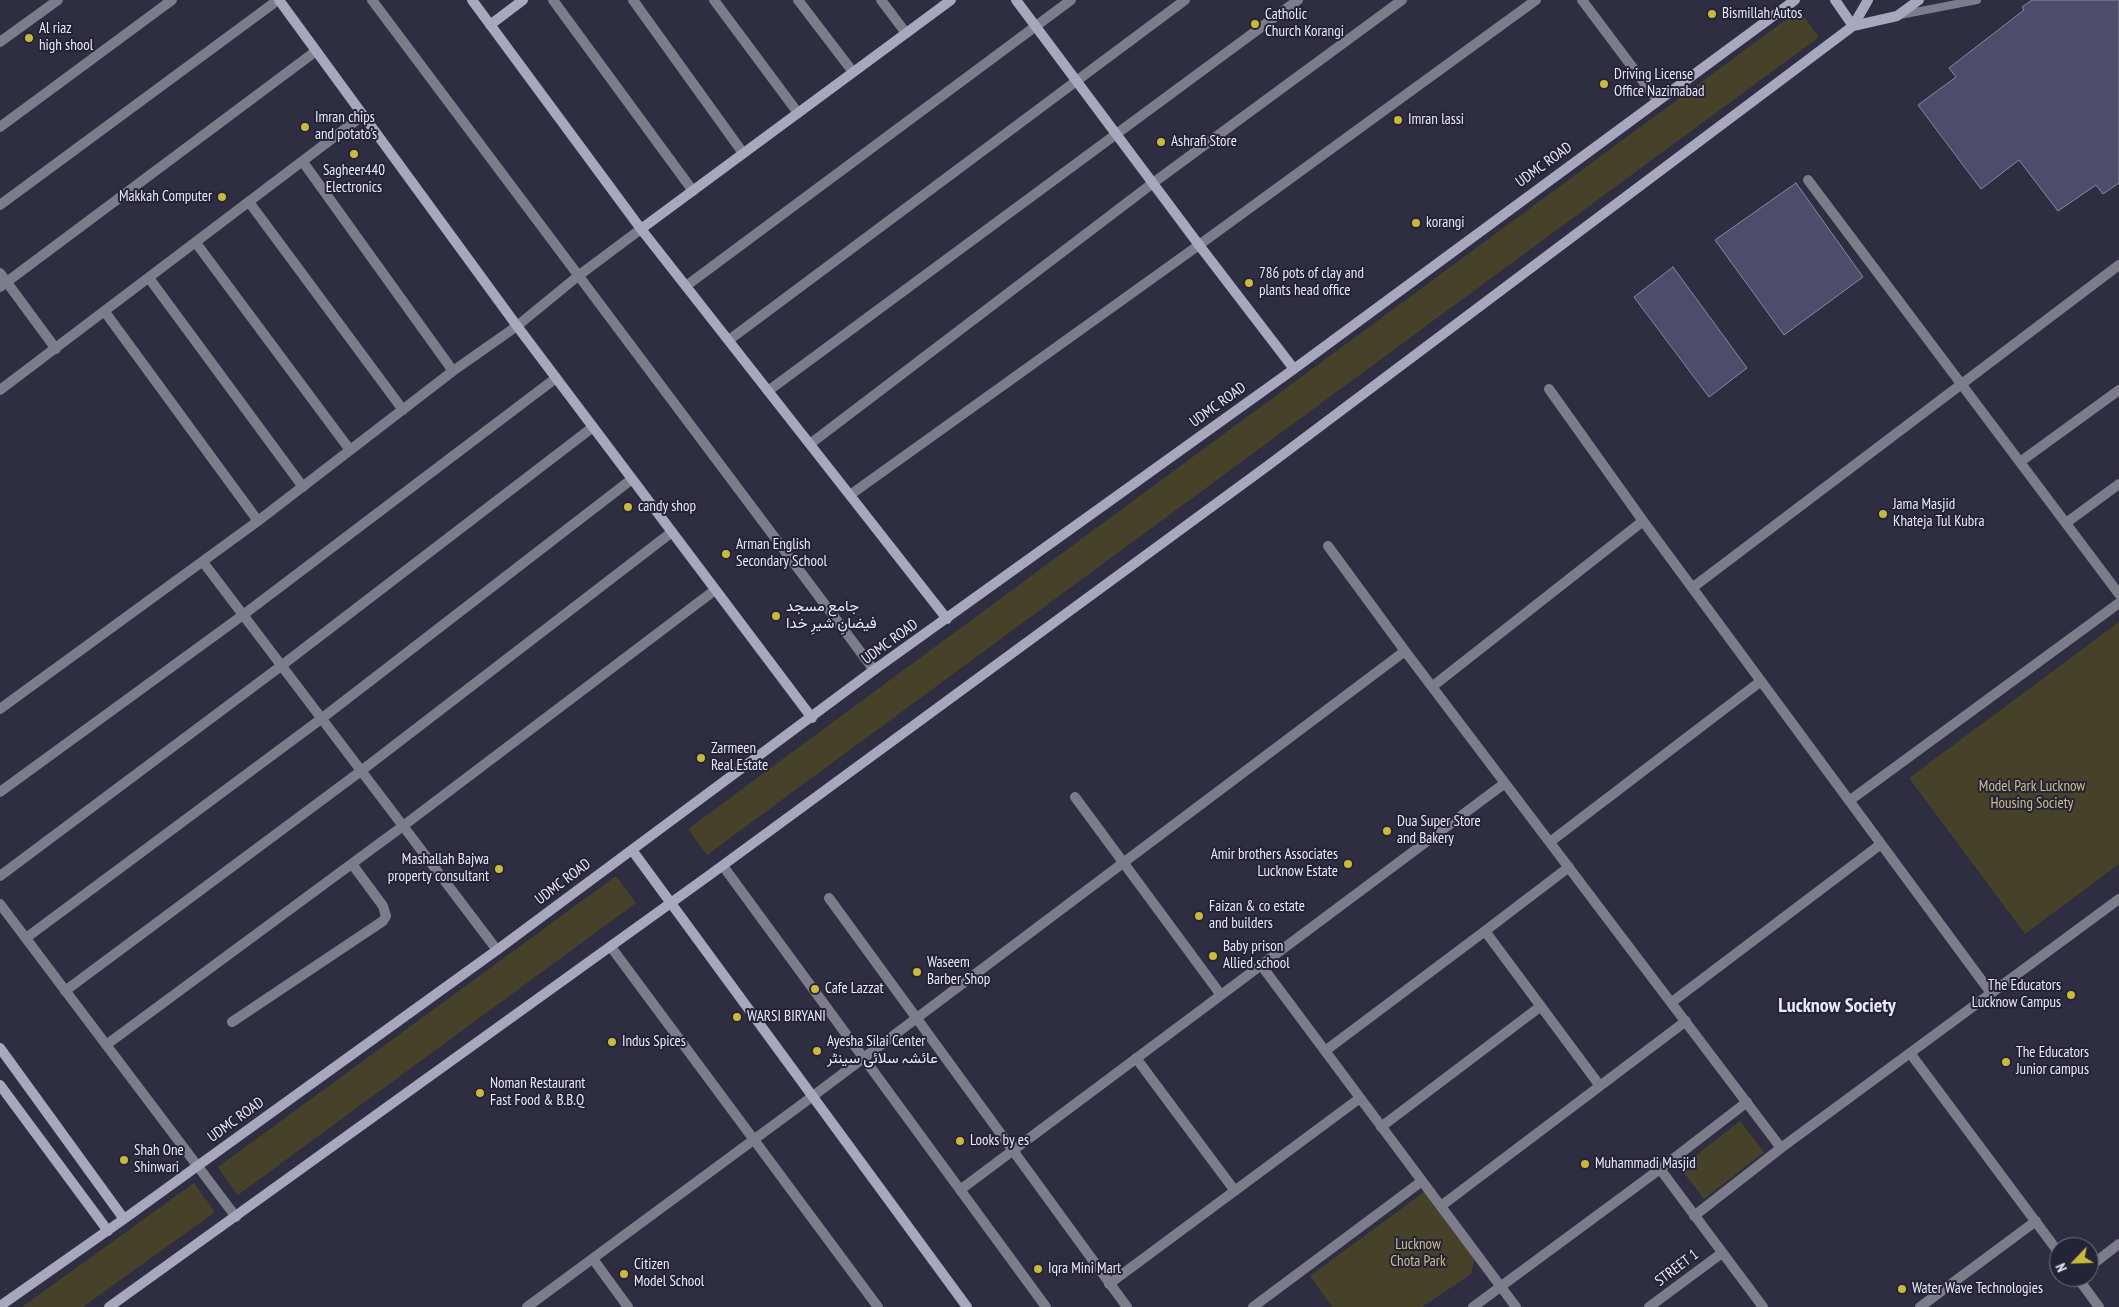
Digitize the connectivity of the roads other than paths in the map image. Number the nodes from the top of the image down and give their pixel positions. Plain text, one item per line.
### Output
1 (58, 0) edge
2 (172, 0) edge
3 (279, 0) edge
4 (372, 0) edge
5 (472, 0) edge
6 (523, 0) edge
7 (553, 0) edge
8 (633, 0) edge
9 (714, 0) edge
10 (798, 0) edge
11 (881, 0) edge
12 (951, 0) edge
13 (1016, 0) edge
14 (1071, 0) edge
15 (1185, 0) edge
16 (1298, 0) edge
17 (1402, 0) edge
18 (1536, 0) edge
19 (1582, 0) edge
20 (1795, 0) edge
21 (1835, 0) edge
22 (1868, 0) edge
23 (1919, 0) edge
24 (1977, 0) edge
25 (1896, 16) junction
26 (490, 25) junction
27 (1036, 26) junction
28 (1853, 26) junction
29 (906, 33) junction
30 (0, 42) edge
31 (316, 52) junction
32 (853, 72) junction
33 (1076, 80) junction
34 (1657, 100) junction
35 (798, 113) junction
36 (362, 116) junction
37 (0, 127) edge
38 (1116, 133) junction
39 (743, 154) junction
40 (302, 162) junction
41 (1808, 180) dead end
42 (1153, 183) junction
43 (693, 191) junction
44 (249, 202) junction
45 (0, 205) edge
46 (641, 229) junction
47 (196, 243) junction
48 (1199, 245) junction
49 (2119, 265) edge
50 (0, 273) edge
51 (578, 276) junction
52 (149, 278) junction
53 (3, 285) edge
54 (686, 286) junction
55 (105, 312) junction
56 (517, 326) junction
57 (729, 340) junction
58 (56, 349) junction
59 (1294, 368) junction
60 (453, 371) junction
61 (556, 378) junction
62 (1962, 385) junction
63 (1549, 389) dead end
64 (0, 390) edge
65 (2119, 390) edge
66 (768, 391) junction
67 (403, 410) junction
68 (593, 427) junction
69 (810, 444) junction
70 (350, 450) junction
71 (2020, 462) junction
72 (632, 479) junction
73 (2119, 484) edge
74 (302, 487) junction
75 (850, 495) junction
76 (258, 521) junction
77 (1643, 522) junction
78 (2066, 523) junction
79 (672, 532) junction
80 (1328, 546) dead end
81 (203, 562) junction
82 (1692, 588) junction
83 (715, 590) junction
84 (2119, 594) edge
85 (2119, 603) edge
86 (243, 615) junction
87 (947, 619) junction
88 (1405, 651) junction
89 (282, 666) junction
90 (874, 670) junction
91 (1761, 681) junction
92 (1433, 686) junction
93 (0, 709) edge
94 (321, 718) junction
95 (812, 718) junction
96 (362, 771) junction
97 (1505, 783) junction
98 (0, 792) edge
99 (1075, 796) dead end
100 (1849, 801) junction
101 (403, 826) junction
102 (1550, 842) junction
103 (1881, 844) junction
104 (632, 850) junction
105 (1124, 863) junction
106 (352, 864) junction
107 (723, 866) junction
108 (1569, 867) junction
109 (0, 876) edge
110 (830, 898) dead end
111 (2119, 899) edge
112 (672, 903) junction
113 (0, 904) edge
114 (1485, 931) junction
115 (26, 938) junction
116 (611, 947) junction
117 (497, 950) junction
118 (1261, 965) junction
119 (66, 991) junction
120 (1991, 993) junction
121 (1222, 995) junction
122 (1672, 1002) junction
123 (1541, 1006) junction
124 (916, 1018) junction
125 (232, 1022) dead end
126 (1686, 1022) junction
127 (106, 1045) junction
128 (0, 1048) edge
129 (1325, 1051) junction
130 (1910, 1052) junction
131 (864, 1058) junction
132 (1136, 1058) junction
133 (0, 1085) edge
134 (1600, 1086) junction
135 (813, 1096) junction
136 (1360, 1098) junction
137 (1746, 1102) junction
138 (1381, 1127) junction
139 (754, 1140) junction
140 (1781, 1148) junction
141 (1012, 1151) junction
142 (198, 1166) junction
143 (1660, 1169) junction
144 (1422, 1181) junction
145 (960, 1190) junction
146 (1235, 1191) junction
147 (1441, 1206) junction
148 (1694, 1216) junction
149 (236, 1218) junction
150 (124, 1219) junction
151 (2036, 1221) junction
152 (108, 1231) junction
153 (2049, 1239) edge
154 (2119, 1244) edge
155 (1722, 1253) junction
156 (593, 1259) junction
157 (2099, 1259) edge
158 (1110, 1284) junction
159 (1501, 1286) junction
160 (2084, 1287) edge
161 (0, 1306) edge
162 (109, 1307) edge
163 (527, 1307) edge
164 (628, 1307) edge
165 (878, 1307) edge
166 (967, 1307) edge
167 (1046, 1307) edge
168 (1126, 1307) edge
169 (1253, 1307) edge
170 (1472, 1307) edge
171 (1516, 1307) edge
172 (1649, 1307) edge
173 (1763, 1307) edge
174 (1920, 1307) edge
175 (2099, 1307) edge

1 - 30 street
2 - 37 street
3 - 31 main road
3 - 45 street
4 - 51 street
5 - 26 main road
6 - 26 main road
7 - 43 street
8 - 39 street
9 - 35 street
10 - 32 street
11 - 29 street
12 - 29 main road
13 - 27 main road
14 - 27 street
15 - 33 street
16 - 38 street
17 - 42 street
18 - 48 street
19 - 34 street
20 - 34 main road, UDMC ROAD
21 - 28 main road
22 - 28 main road
23 - 25 main road
24 - 25 lane
25 - 28 main road
26 - 46 main road
27 - 33 main road
27 - 54 street
28 - 107 main road
29 - 32 main road
31 - 36 main road
31 - 53 street
32 - 35 main road
33 - 38 main road
33 - 57 street
34 - 59 main road, UDMC ROAD
35 - 39 main road
36 - 40 street
36 - 56 main road
38 - 42 main road
38 - 66 street
39 - 43 main road
40 - 44 street
40 - 60 street
41 - 62 street
42 - 48 main road
42 - 69 street
43 - 46 main road
44 - 47 street
44 - 67 street
46 - 51 street
46 - 54 main road
47 - 52 street
47 - 70 street
48 - 59 main road
48 - 75 street
49 - 62 street
50 - 53 street
51 - 56 street
51 - 90 street
52 - 55 street
52 - 74 street
53 - 58 street
54 - 57 main road
55 - 58 street
55 - 76 street
56 - 60 street
56 - 61 main road
57 - 66 main road
58 - 64 street
59 - 87 main road, UDMC ROAD
60 - 67 street
61 - 68 main road
61 - 86 street
62 - 71 street
62 - 82 street
63 - 77 street
65 - 71 street
66 - 69 main road
67 - 70 street
68 - 72 main road
68 - 89 street
69 - 75 main road
70 - 74 street
71 - 78 street
72 - 79 main road
72 - 94 street
73 - 78 street
74 - 76 street
75 - 87 main road
76 - 81 street
77 - 82 street
77 - 92 street
78 - 84 street
79 - 83 main road
79 - 96 street
80 - 88 street
81 - 86 street
81 - 93 street
82 - 91 street
83 - 95 main road
83 - 101 street
85 - 100 street
86 - 89 street
86 - 98 street
87 - 90 main road, UDMC ROAD
88 - 92 street
88 - 105 street
89 - 94 street
89 - 109 street
90 - 95 main road, UDMC ROAD
91 - 100 street
91 - 102 street
92 - 97 street
94 - 96 street
94 - 115 street
95 - 104 main road, UDMC ROAD
96 - 101 street
96 - 119 street
97 - 102 street
97 - 118 street
99 - 105 street
100 - 103 street
101 - 106 street
101 - 117 street
102 - 108 street
103 - 120 street
103 - 122 street
104 - 112 main road
104 - 117 main road, UDMC ROAD
105 - 121 street
105 - 124 street
106 - 125 street
106 - 127 street
107 - 112 main road
107 - 131 street
108 - 114 street
108 - 122 street
110 - 124 street
111 - 120 street
112 - 116 main road
112 - 135 main road
113 - 115 street
114 - 123 street
114 - 129 street
115 - 119 street
116 - 139 street
116 - 149 main road
117 - 142 main road, UDMC ROAD
118 - 121 street
118 - 129 street
119 - 127 street
120 - 130 street
121 - 132 street
122 - 126 street
123 - 134 street
123 - 138 street
124 - 131 street
124 - 141 street
126 - 134 street
126 - 137 street
127 - 142 street
128 - 150 main road
129 - 136 street
130 - 140 street
130 - 151 street
131 - 135 street
131 - 145 street
132 - 141 street
132 - 146 street
133 - 152 main road
134 - 147 street
135 - 139 street
135 - 166 main road
136 - 138 street
136 - 146 street
137 - 140 street
137 - 143 street
138 - 144 street
139 - 156 street
139 - 165 street
140 - 148 street
141 - 145 street
141 - 158 street
142 - 149 street
142 - 150 main road, UDMC ROAD
143 - 148 street
143 - 159 street
144 - 147 street
144 - 169 street
145 - 167 street
146 - 158 street
147 - 159 street
148 - 155 street
149 - 162 main road
150 - 152 main road, UDMC ROAD
151 - 153 street
151 - 174 street
152 - 161 main road, UDMC ROAD
154 - 157 street
155 - 172 street, STREET 1
155 - 173 street
156 - 163 street
156 - 164 street
158 - 168 street
159 - 170 street
159 - 171 street
160 - 175 street

